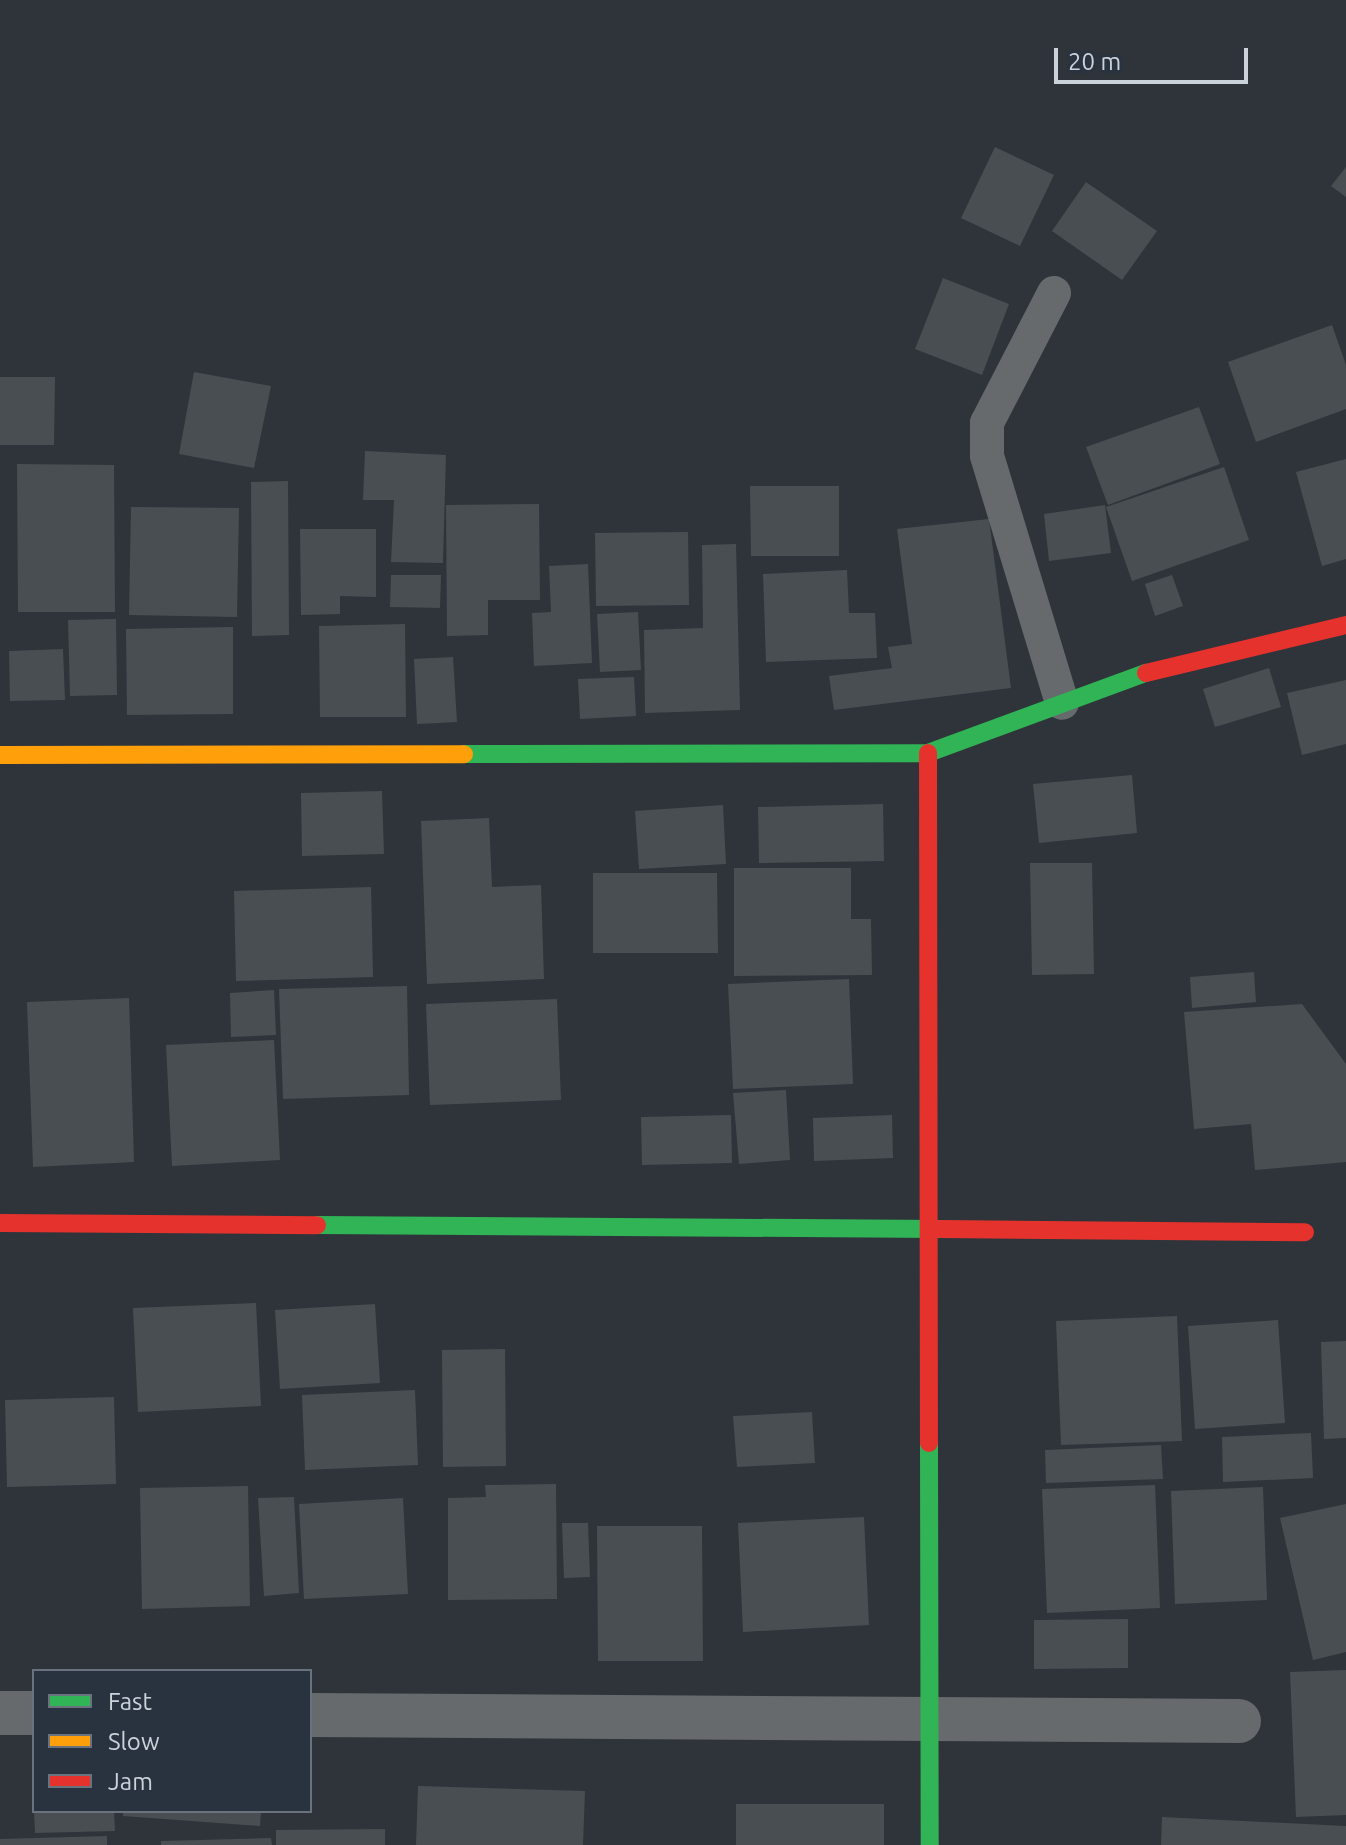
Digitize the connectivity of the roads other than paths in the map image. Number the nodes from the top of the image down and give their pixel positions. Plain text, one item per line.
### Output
1 (1054, 293) dead end
2 (1346, 625) edge
3 (1062, 703) junction
4 (928, 753) junction
5 (0, 755) edge
6 (0, 1223) edge
7 (925, 1227) junction
8 (1305, 1232) dead end
9 (0, 1713) edge
10 (32, 1713) edge
11 (312, 1715) edge
12 (932, 1718) junction
13 (1239, 1721) dead end
14 (930, 1845) edge

1 - 3 lane
2 - 3 street
3 - 4 street
4 - 5 street
4 - 7 street
6 - 7 street
7 - 8 street
7 - 12 street
9 - 10 street
11 - 12 street
12 - 13 street
12 - 14 street

